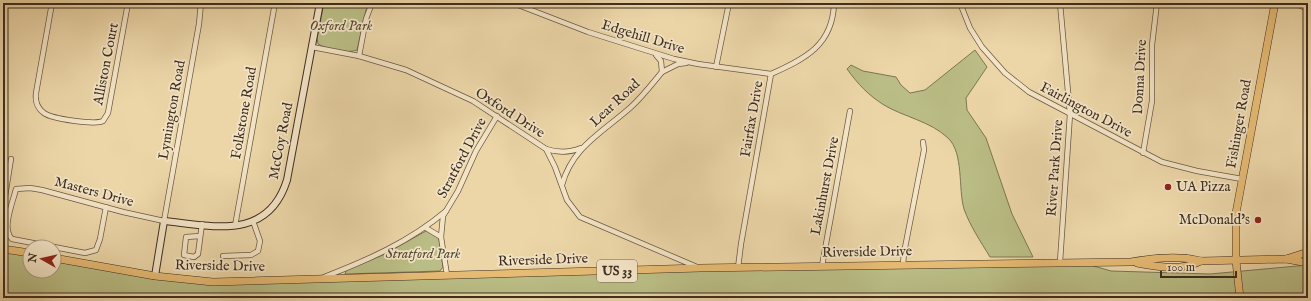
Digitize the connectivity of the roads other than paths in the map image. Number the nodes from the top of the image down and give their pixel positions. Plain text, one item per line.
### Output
1 (52, 3) edge
2 (128, 3) edge
3 (201, 3) edge
4 (275, 3) edge
5 (320, 3) edge
6 (372, 3) edge
7 (513, 3) edge
8 (728, 3) edge
9 (834, 3) edge
10 (960, 3) edge
11 (1060, 3) edge
12 (1158, 3) edge
13 (1275, 3) edge
14 (1296, 3) edge
15 (1308, 10) edge
16 (312, 47) junction
17 (655, 54) junction
18 (359, 56) junction
19 (689, 63) junction
20 (716, 67) junction
21 (662, 72) junction
22 (771, 74) junction
23 (850, 111) dead end
24 (1070, 114) junction
25 (497, 116) junction
26 (923, 142) dead end
27 (581, 148) junction
28 (546, 149) junction
29 (1143, 152) junction
30 (11, 158) dead end
31 (1242, 179) junction
32 (562, 187) junction
33 (17, 189) junction
34 (7, 191) junction
35 (106, 207) junction
36 (3, 208) edge
37 (446, 211) junction
38 (164, 220) junction
39 (253, 221) junction
40 (202, 224) junction
41 (235, 226) junction
42 (426, 228) junction
43 (200, 236) junction
44 (441, 237) junction
45 (22, 241) edge
46 (3, 249) edge
47 (62, 249) edge
48 (22, 252) edge
49 (1308, 252) edge
50 (223, 256) dead end
51 (62, 259) edge
52 (1286, 259) junction
53 (1236, 261) junction
54 (1060, 262) junction
55 (1308, 263) edge
56 (903, 264) junction
57 (822, 266) junction
58 (700, 268) junction
59 (738, 268) junction
60 (447, 275) junction
61 (155, 276) junction
62 (319, 279) junction
63 (1240, 298) edge

1 - 2 street, Alliston Court
3 - 38 street, Lymington Road
4 - 41 street, Folkstone Road
5 - 16 main road, McCoy Road
6 - 18 street
7 - 17 street, Edgehill Drive
8 - 20 street
9 - 22 street, Fairfax Drive
10 - 24 street, Fairlington Drive
11 - 24 street, River Park Drive
12 - 29 street, Donna Drive
13 - 31 main road, Fishinger Road
14 - 15 street
16 - 18 street, Oxford Drive
16 - 39 main road, McCoy Road
17 - 19 street, Edgehill Drive
17 - 21 street
18 - 25 street, Oxford Drive
19 - 20 street, Edgehill Drive
19 - 21 street, Lear Road
20 - 22 street, Edgehill Drive
21 - 27 street, Lear Road
22 - 59 street, Fairfax Drive
23 - 57 street, Lakinhurst Drive
24 - 29 street, Fairlington Drive
24 - 54 street, River Park Drive
25 - 28 street, Oxford Drive
25 - 37 street, Stratford Drive
26 - 56 street
27 - 28 street, Lear Road
27 - 32 street, Lear Road
28 - 32 street, Oxford Drive
29 - 31 street, Fairlington Drive
30 - 34 street
31 - 53 main road, Fishinger Road
32 - 58 street, Oxford Drive
33 - 34 street, Masters Drive
33 - 35 street, Masters Drive
33 - 45 street
34 - 36 street
35 - 38 street, Masters Drive
35 - 47 street
37 - 42 street, Stratford Drive
37 - 44 street, Stratford Drive
38 - 40 main road, McCoy Road
38 - 61 main road
39 - 41 main road, McCoy Road
39 - 50 street
40 - 41 main road, McCoy Road
40 - 43 street
42 - 44 street
42 - 62 street, Stratford Drive
43 - 43 street
44 - 60 street, Stratford Drive
46 - 48 main road
49 - 52 main road, Riverside Drive / US 33
51 - 61 main road, Riverside Drive / US 33
52 - 53 main road, Riverside Drive / US 33
52 - 55 main road, Riverside Drive / US 33
53 - 54 main road, Riverside Drive / US 33
53 - 63 main road, Fishinger Road
54 - 56 main road, Riverside Drive / US 33
56 - 57 main road, Riverside Drive / US 33
57 - 59 main road, Riverside Drive / US 33
58 - 59 main road, Riverside Drive / US 33
58 - 60 main road, Riverside Drive / US 33
60 - 62 main road, Riverside Drive / US 33
61 - 62 main road, Riverside Drive / US 33

